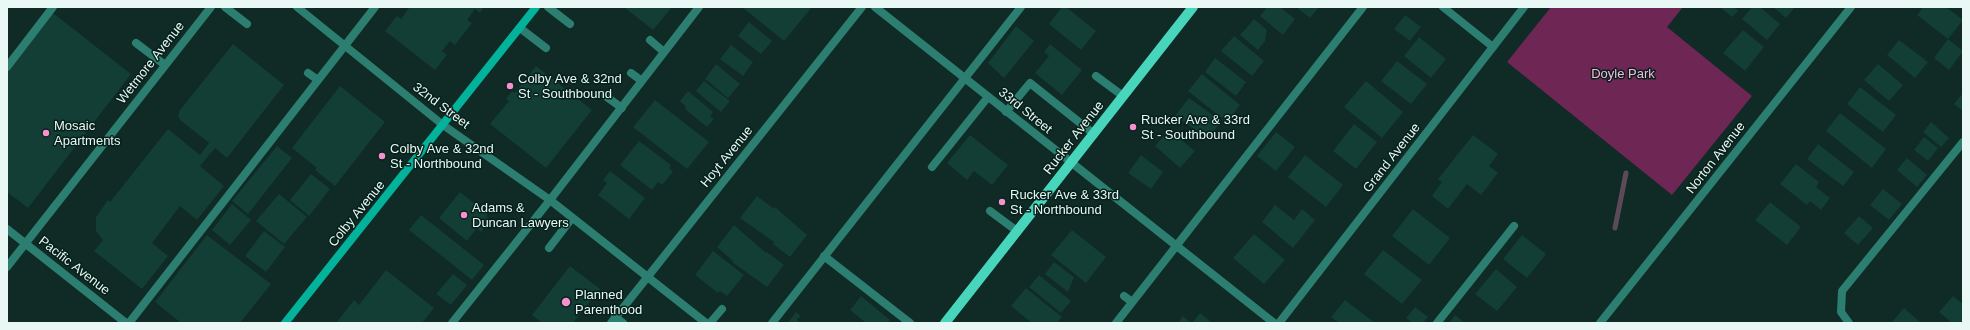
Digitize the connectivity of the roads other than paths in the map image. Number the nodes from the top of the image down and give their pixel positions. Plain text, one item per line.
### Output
1 (53, 7) edge
2 (211, 7) edge
3 (225, 7) edge
4 (297, 7) edge
5 (375, 7) edge
6 (536, 7) edge
7 (548, 7) edge
8 (699, 7) edge
9 (862, 7) edge
10 (875, 7) edge
11 (1021, 7) edge
12 (1193, 7) edge
13 (1363, 7) edge
14 (1443, 7) edge
15 (1524, 7) edge
16 (1851, 7) edge
17 (247, 24) dead end
18 (570, 24) dead end
19 (520, 28) junction
20 (650, 40) dead end
21 (136, 43) dead end
22 (344, 46) junction
23 (1493, 46) junction
24 (546, 48) dead end
25 (664, 52) junction
26 (165, 65) junction
27 (7, 66) edge
28 (308, 73) dead end
29 (631, 73) dead end
30 (1096, 76) dead end
31 (964, 78) junction
32 (318, 80) junction
33 (642, 81) junction
34 (604, 95) dead end
35 (1122, 96) junction
36 (988, 97) junction
37 (622, 108) junction
38 (1006, 112) junction
39 (443, 125) junction
40 (1094, 134) junction
41 (1963, 142) edge
42 (1071, 163) junction
43 (932, 167) dead end
44 (550, 200) junction
45 (990, 210) dead end
46 (572, 218) junction
47 (1514, 226) dead end
48 (7, 228) edge
49 (1017, 232) junction
50 (26, 243) junction
51 (1177, 246) junction
52 (549, 248) dead end
53 (824, 256) junction
54 (7, 267) edge
55 (647, 277) junction
56 (1124, 296) dead end
57 (1132, 302) junction
58 (722, 309) dead end
59 (613, 320) edge
60 (128, 323) edge
61 (285, 323) edge
62 (452, 323) edge
63 (623, 323) edge
64 (706, 323) edge
65 (710, 323) edge
66 (772, 323) edge
67 (910, 323) edge
68 (945, 323) edge
69 (1116, 323) edge
70 (1274, 323) edge
71 (1279, 323) edge
72 (1437, 323) edge
73 (1600, 323) edge
74 (1848, 323) edge

1 - 27 street
2 - 26 street, Wetmore Avenue
3 - 17 street
4 - 22 street, 32nd Street
5 - 22 street
6 - 19 main road, Colby Avenue
7 - 18 street
8 - 25 street
9 - 55 street, Hoyt Avenue
10 - 31 street, 33rd Street
11 - 31 street
12 - 35 main road, Rucker Avenue
13 - 51 street
14 - 23 street
15 - 23 street, Grand Avenue
16 - 73 street, Norton Avenue
19 - 24 street
19 - 39 main road, Colby Avenue
20 - 25 street
21 - 26 street
22 - 32 street
22 - 39 street, 32nd Street
23 - 71 street, Grand Avenue
25 - 33 street
26 - 50 street, Wetmore Avenue
28 - 32 street
29 - 33 street
30 - 35 street
31 - 36 street, 33rd Street
31 - 53 street
32 - 60 street
33 - 37 street
34 - 37 street
35 - 40 main road, Rucker Avenue
36 - 38 street, 33rd Street
36 - 43 street
37 - 44 street
38 - 40 street
38 - 42 street, 33rd Street
39 - 44 street, 32nd Street
39 - 61 main road, Colby Avenue
40 - 42 main road, Rucker Avenue
41 - 74 street
42 - 49 main road, Rucker Avenue
42 - 51 street, 33rd Street
44 - 46 street, 32nd Street
44 - 62 street
45 - 49 street
46 - 52 street
46 - 55 street, 32nd Street
47 - 72 street
48 - 50 street, Pacific Avenue
49 - 68 main road, Rucker Avenue
50 - 54 street, Wetmore Avenue
50 - 60 street, Pacific Avenue
51 - 57 street
51 - 70 street, 33rd Street
53 - 66 street
53 - 67 street
55 - 59 street, Hoyt Avenue
55 - 64 street, 32nd Street
56 - 57 street
57 - 69 street
58 - 65 street
59 - 63 street

